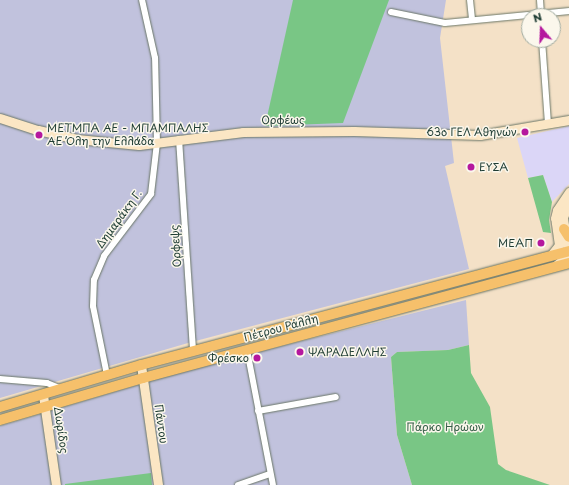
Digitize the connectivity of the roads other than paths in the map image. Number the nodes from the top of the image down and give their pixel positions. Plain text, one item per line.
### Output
1 (142, 0) edge
2 (470, 0) edge
3 (391, 12) dead end
4 (521, 16) edge
5 (472, 20) junction
6 (543, 48) edge
7 (0, 118) edge
8 (569, 120) edge
9 (548, 124) junction
10 (179, 139) junction
11 (157, 143) junction
12 (569, 192) edge
13 (569, 203) edge
14 (566, 233) edge
15 (568, 251) edge
16 (551, 255) junction
17 (569, 263) edge
18 (554, 267) junction
19 (247, 350) junction
20 (193, 351) junction
21 (141, 366) junction
22 (107, 376) junction
23 (143, 378) junction
24 (0, 379) edge
25 (33, 383) junction
26 (62, 389) junction
27 (43, 395) junction
28 (336, 397) dead end
29 (0, 407) edge
30 (46, 407) junction
31 (258, 411) junction
32 (0, 420) edge
33 (270, 474) junction
34 (56, 485) edge
35 (158, 485) edge
36 (238, 485) edge
37 (273, 485) edge

1 - 11 street, Δημαράκη Γ.
2 - 5 street
3 - 5 street
4 - 5 street
6 - 9 street
7 - 11 street, Ορφέως
8 - 9 street, Ορφέως
9 - 10 street, Ορφέως
10 - 11 street, Ορφέως
10 - 20 street, Ορφεψς
11 - 22 street, Δημαράκη Γ.
12 - 16 street
13 - 14 street
14 - 15 street
15 - 16 main road, Πέτρου Ράλλη
15 - 18 street
16 - 20 main road, Πέτρου Ράλλη
17 - 18 main road, Πέτρου Ράλλη
18 - 19 main road, Πέτρου Ράλλη
19 - 23 main road, Πέτρου Ράλλη
19 - 31 street
20 - 21 main road, Πέτρου Ράλλη
21 - 22 main road, Πέτρου Ράλλη
21 - 23 street, Πάντου
22 - 26 main road, Πέτρου Ράλλη
23 - 30 main road, Πέτρου Ράλλη
23 - 35 street, Πάντου
24 - 25 street
25 - 26 street
25 - 27 street, Δωρίδος
26 - 27 main road, Πέτρου Ράλλη
27 - 29 main road, Πέτρου Ράλλη
27 - 30 street, Δωρίδος
28 - 31 street
30 - 32 main road, Πέτρου Ράλλη
30 - 34 street, Δωρίδος
31 - 33 street
33 - 36 street
33 - 37 street

